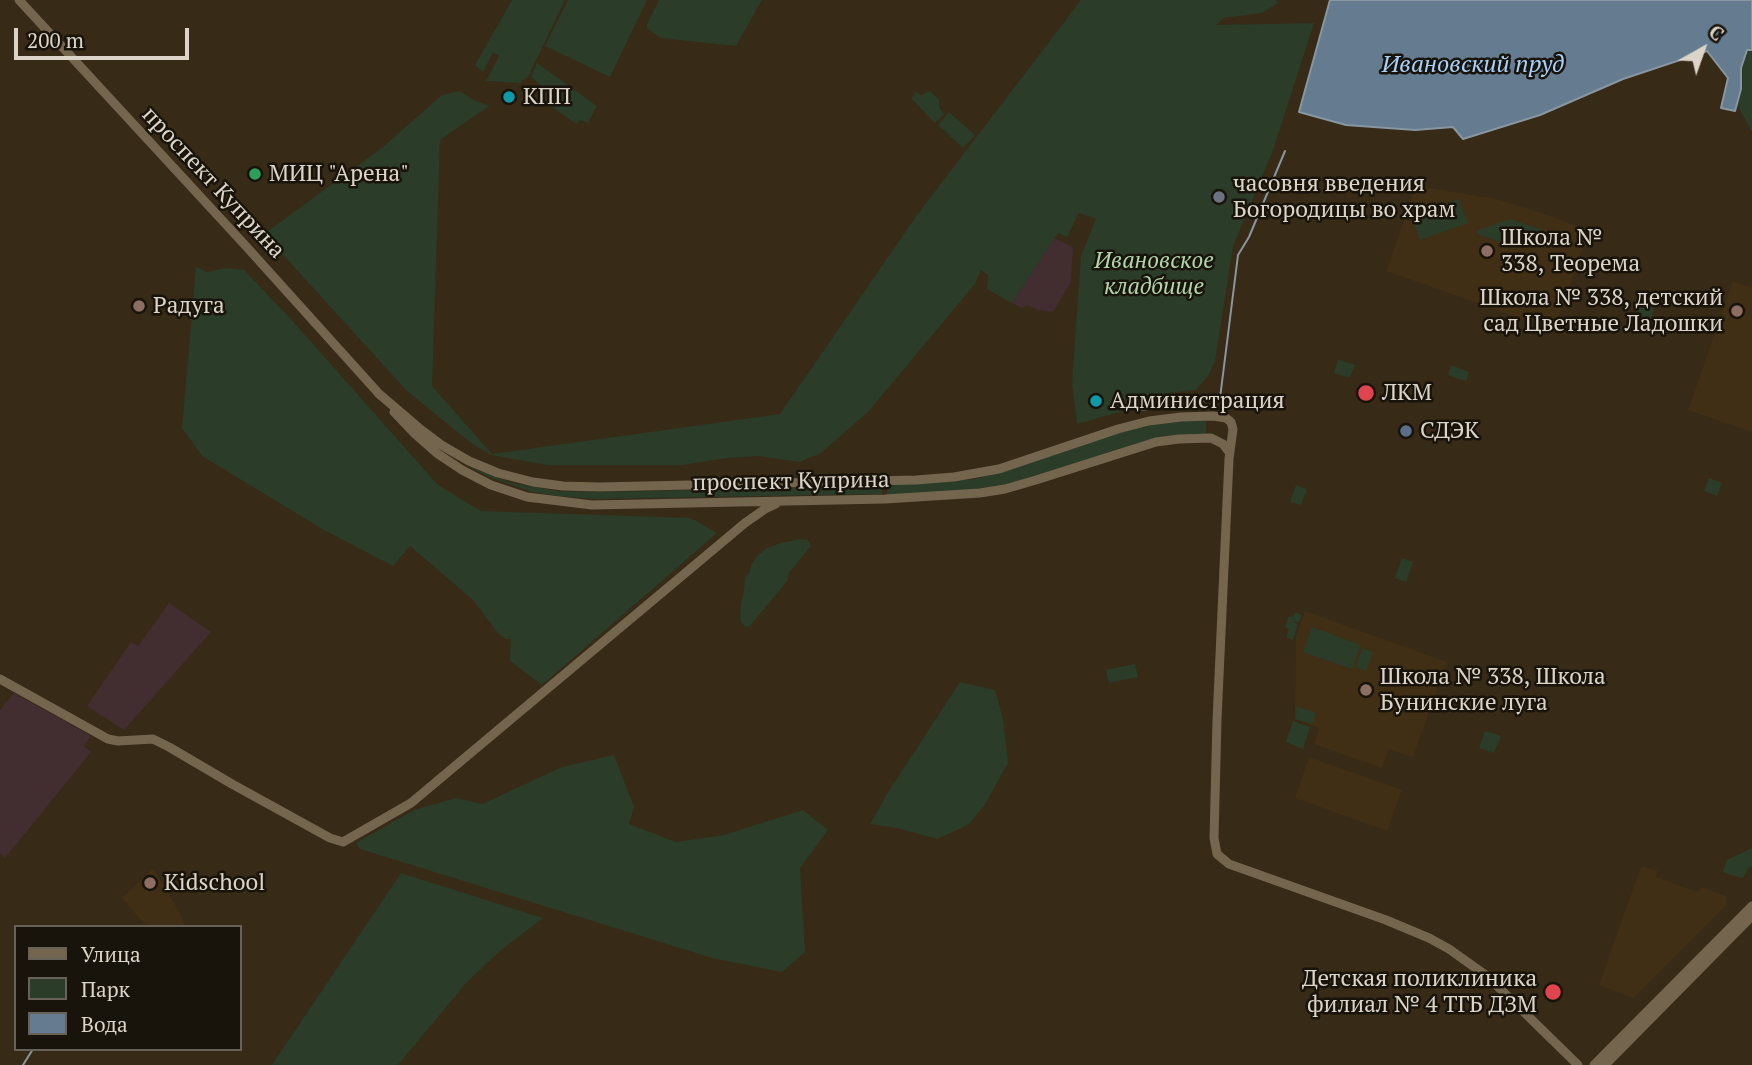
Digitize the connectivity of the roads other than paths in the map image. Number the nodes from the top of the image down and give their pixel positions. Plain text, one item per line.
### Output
1 (19, 0) edge
2 (378, 393) junction
3 (1229, 452) junction
4 (790, 500) junction
5 (735, 503) junction
6 (745, 523) junction
7 (0, 679) edge
8 (1752, 906) edge
9 (1752, 916) edge
10 (1578, 1065) edge
11 (1594, 1065) edge
12 (1605, 1065) edge

1 - 2 main road, проспект Куприна
2 - 3 main road, проспект Куприна
2 - 5 main road, проспект Куприна
3 - 4 main road, проспект Куприна
3 - 10 main road
4 - 5 main road, проспект Куприна
4 - 6 main road
5 - 6 main road
6 - 7 main road
8 - 11 main road
9 - 12 main road

